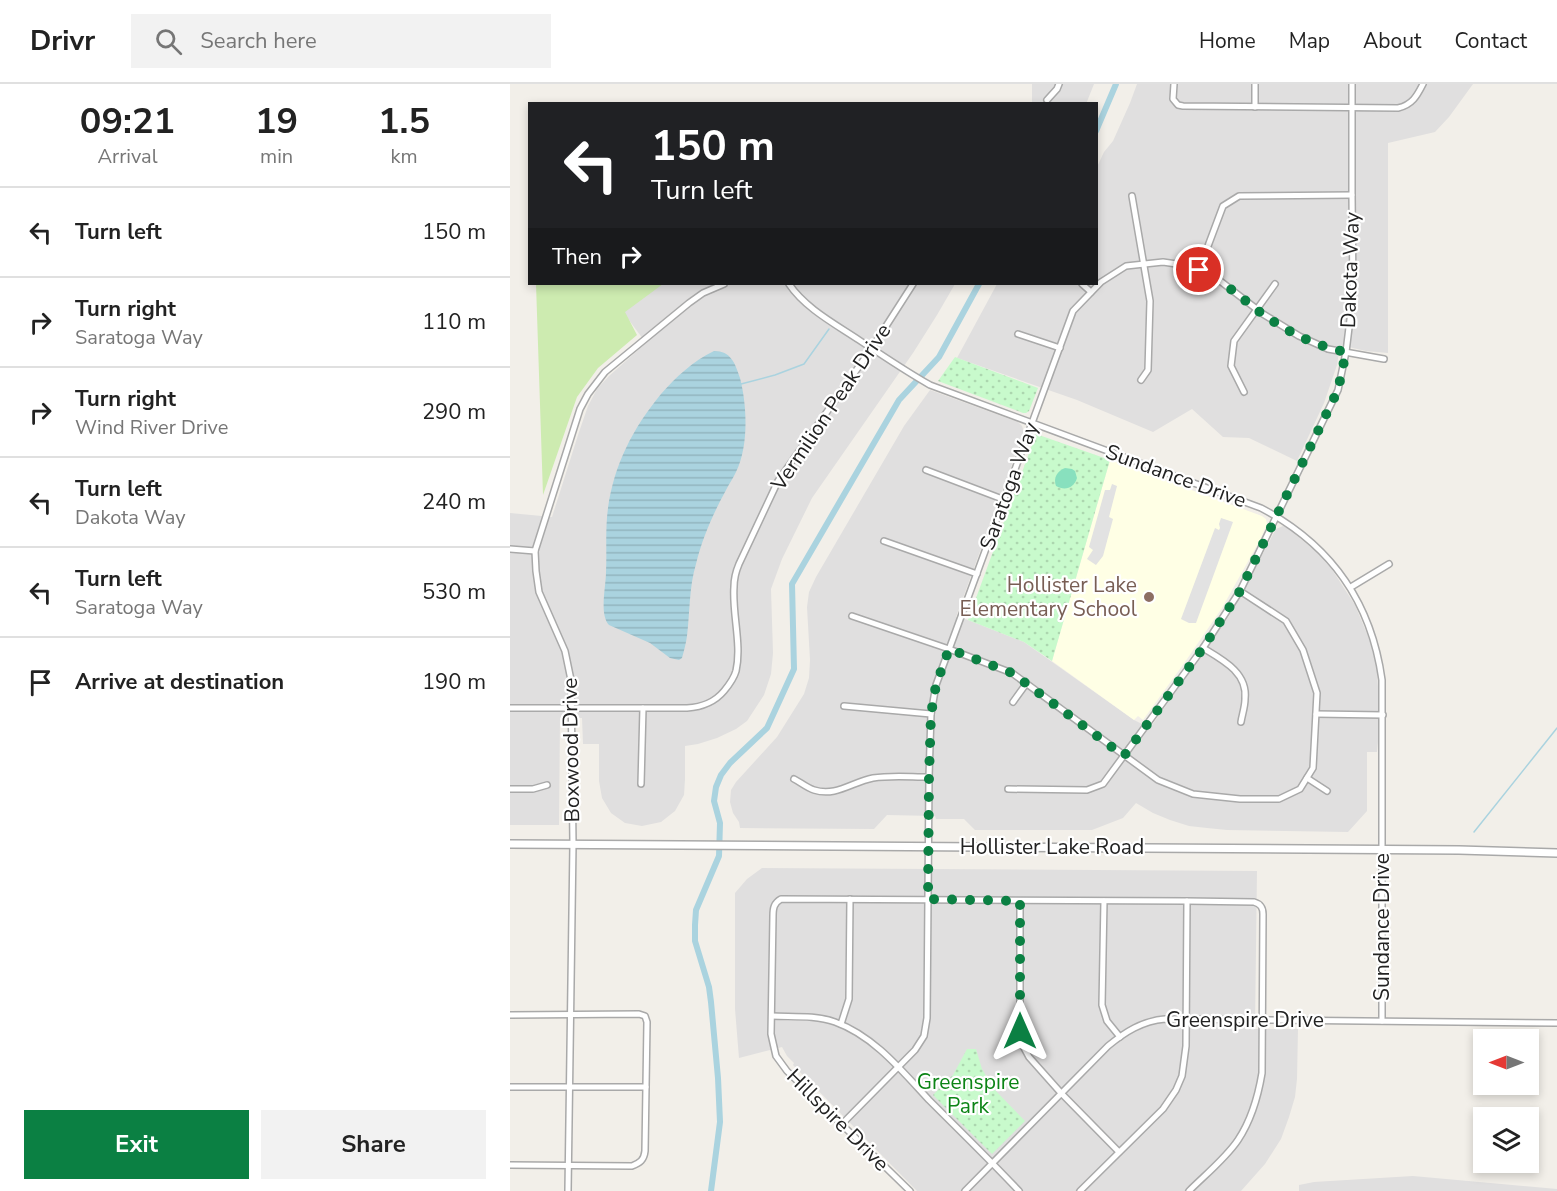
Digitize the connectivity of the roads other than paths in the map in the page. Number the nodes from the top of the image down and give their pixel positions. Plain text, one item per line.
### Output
1 (1059, 84) edge
2 (1174, 84) edge
3 (1255, 84) edge
4 (1352, 84) edge
5 (1423, 84) edge
6 (1047, 100) dead end
7 (1255, 107) junction
8 (1352, 108) junction
9 (1352, 195) junction
10 (1132, 196) dead end
11 (1143, 264) junction
12 (1199, 270) junction
13 (1275, 284) dead end
14 (722, 285) edge
15 (790, 285) edge
16 (912, 285) edge
17 (1083, 285) edge
18 (1091, 292) junction
19 (1256, 309) junction
20 (1018, 334) dead end
21 (872, 348) junction
22 (1060, 348) junction
23 (1346, 352) junction
24 (1384, 359) dead end
25 (1141, 380) dead end
26 (1244, 392) dead end
27 (1033, 424) junction
28 (926, 470) dead end
29 (1005, 500) junction
30 (1276, 516) junction
31 (884, 541) dead end
32 (510, 549) edge
33 (535, 551) junction
34 (1389, 564) dead end
35 (977, 574) junction
36 (1351, 587) junction
37 (1240, 591) junction
38 (852, 616) dead end
39 (1203, 648) junction
40 (949, 649) junction
41 (1026, 684) junction
42 (1012, 702) dead end
43 (844, 706) dead end
44 (571, 707) junction
45 (510, 708) edge
46 (643, 708) junction
47 (931, 714) junction
48 (1316, 714) junction
49 (1383, 715) junction
50 (1241, 722) dead end
51 (1124, 756) junction
52 (929, 777) junction
53 (1306, 778) junction
54 (794, 779) dead end
55 (641, 784) dead end
56 (548, 785) dead end
57 (510, 789) edge
58 (1008, 789) dead end
59 (1327, 791) dead end
60 (510, 844) edge
61 (573, 844) junction
62 (928, 846) junction
63 (1382, 850) junction
64 (1557, 853) edge
65 (850, 899) junction
66 (928, 899) junction
67 (1104, 900) junction
68 (1020, 901) junction
69 (1187, 901) junction
70 (570, 1014) junction
71 (510, 1015) edge
72 (772, 1016) junction
73 (1187, 1019) junction
74 (1262, 1020) junction
75 (1382, 1021) junction
76 (1557, 1023) edge
77 (840, 1024) junction
78 (1120, 1036) junction
79 (898, 1068) junction
80 (569, 1086) junction
81 (510, 1087) edge
82 (646, 1088) junction
83 (1061, 1093) junction
84 (842, 1124) junction
85 (1119, 1152) junction
86 (993, 1164) junction
87 (510, 1165) edge
88 (568, 1166) junction
89 (568, 1191) edge
90 (910, 1191) edge
91 (965, 1191) edge
92 (1020, 1191) edge
93 (1080, 1191) edge
94 (1189, 1191) edge

1 - 6 street
2 - 7 street
3 - 7 street
4 - 8 street, Dakota Way
5 - 8 street
7 - 8 street
8 - 9 street, Dakota Way
9 - 12 street
9 - 23 street, Dakota Way
10 - 11 street
11 - 12 street, Saratoga Way
11 - 18 street, Saratoga Way
11 - 25 street
12 - 19 street, Saratoga Way
13 - 19 street
14 - 33 street, Boxwood Drive
15 - 21 street, Sundance Drive
16 - 21 street, Vermilion Peak Drive
17 - 18 street
18 - 22 street, Saratoga Way
19 - 23 street, Saratoga Way
19 - 26 street
20 - 22 street
21 - 27 street, Sundance Drive
21 - 46 street, Vermilion Peak Drive
22 - 27 street, Saratoga Way
23 - 24 street, Saratoga Way
23 - 30 street, Dakota Way
27 - 29 street, Saratoga Way
27 - 30 street, Sundance Drive
28 - 29 street
29 - 35 street, Saratoga Way
30 - 36 street, Sundance Drive
30 - 37 street, Dakota Way
31 - 35 street
32 - 33 street
33 - 44 street, Boxwood Drive
34 - 36 street
35 - 40 street, Saratoga Way
36 - 49 street, Sundance Drive
37 - 39 street, Dakota Way
37 - 48 street
38 - 40 street
39 - 50 street
39 - 51 street, Dakota Way
40 - 41 street
40 - 47 street, Saratoga Way
41 - 42 street
41 - 51 street
43 - 47 street
44 - 45 street, Vermilion Peak Drive
44 - 46 street, Vermilion Peak Drive
44 - 61 street, Boxwood Drive
46 - 55 street
47 - 52 street, Saratoga Way
48 - 49 street
48 - 53 street
49 - 63 street, Sundance Drive
51 - 53 street
51 - 58 street, Dakota Way
52 - 54 street
52 - 62 street, Saratoga Way
53 - 59 street
56 - 57 street
60 - 61 street, Hollister Lake Road
61 - 62 street, Hollister Lake Road
61 - 70 street, Boxwood Drive
62 - 63 street, Hollister Lake Road
62 - 66 street, Saratoga Way
63 - 64 street, Hollister Lake Road
63 - 75 street, Sundance Drive
65 - 66 street
65 - 72 street, Hillspire Drive
65 - 77 street
66 - 68 street
66 - 79 street, Saratoga Way
67 - 68 street
67 - 69 street
67 - 78 street
68 - 83 street
69 - 73 street
69 - 74 street
70 - 71 street
70 - 80 street, Boxwood Drive
70 - 82 street
72 - 77 street
72 - 84 street, Hillspire Drive
73 - 74 street, Greenspire Drive
73 - 78 street, Greenspire Drive
73 - 85 street
74 - 75 street, Greenspire Drive
74 - 94 street
75 - 76 street, Greenspire Drive
77 - 79 street
78 - 83 street, Greenspire Drive
79 - 84 street, Saratoga Way
79 - 86 street
80 - 81 street
80 - 82 street
80 - 88 street, Boxwood Drive
82 - 88 street
83 - 85 street
83 - 86 street, Greenspire Drive
84 - 90 street, Hillspire Drive
85 - 93 street
86 - 91 street, Greenspire Drive
86 - 92 street
87 - 88 street
88 - 89 street, Boxwood Drive

